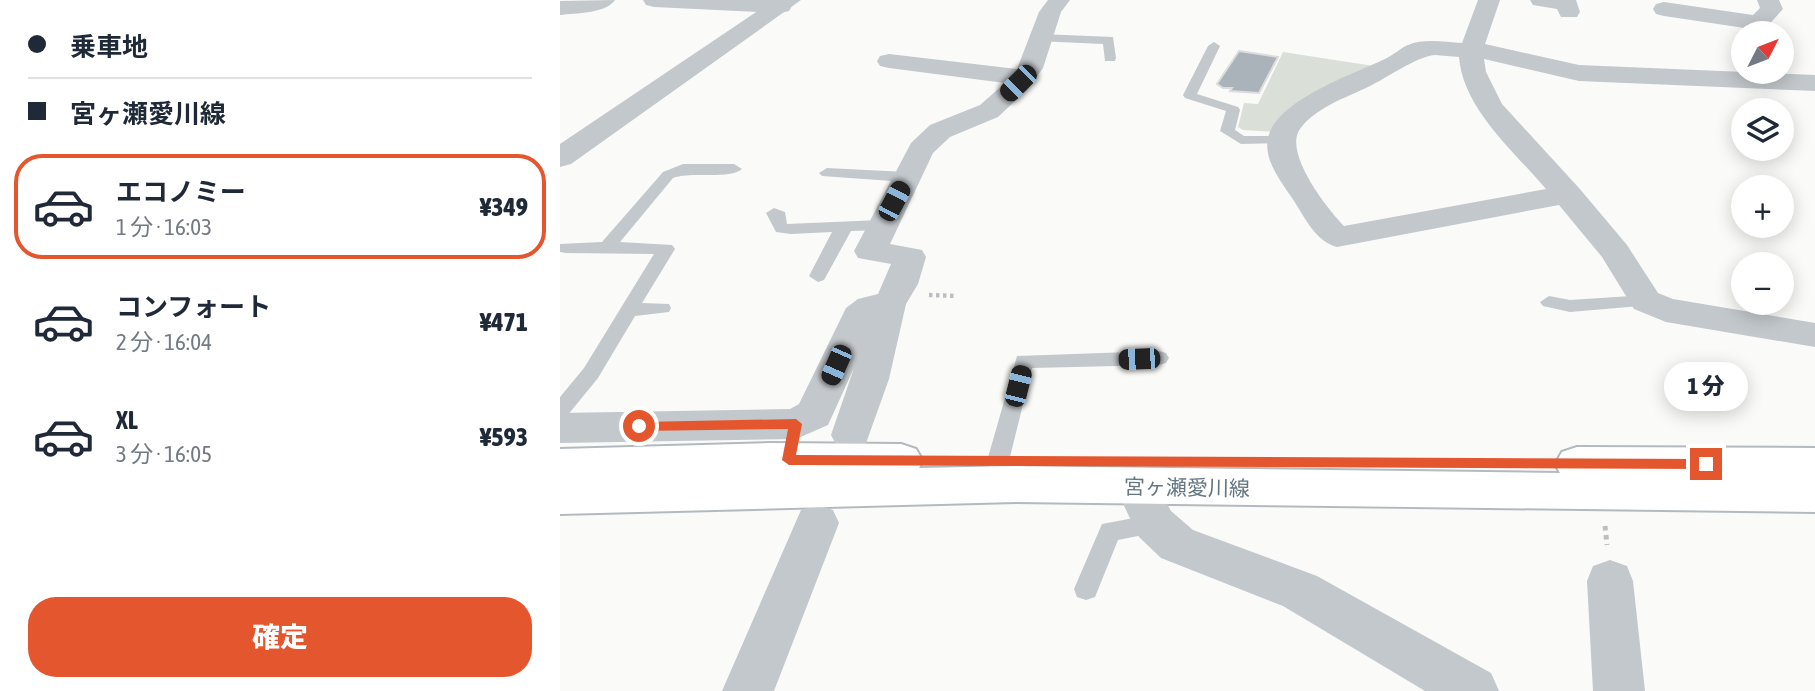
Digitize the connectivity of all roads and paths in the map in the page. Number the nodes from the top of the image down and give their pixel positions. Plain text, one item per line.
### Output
1 (604, 0) edge
2 (654, 0) edge
3 (1059, 0) edge
4 (1489, 0) edge
5 (1541, 0) edge
6 (1768, 0) edge
7 (785, 3) edge
8 (560, 8) edge
9 (1664, 9) dead end
10 (1569, 12) dead end
11 (1041, 38) junction
12 (1214, 46) dead end
13 (1471, 51) junction
14 (1110, 58) dead end
15 (906, 59) dead end
16 (1021, 77) junction
17 (1815, 83) edge
18 (1281, 140) junction
19 (560, 158) edge
20 (733, 169) dead end
21 (827, 173) dead end
22 (906, 177) junction
23 (1568, 194) junction
24 (774, 212) dead end
25 (881, 225) junction
26 (846, 227) junction
27 (1338, 237) junction
28 (607, 247) junction
29 (566, 248) dead end
30 (1362, 260) dead end
31 (818, 275) dead end
32 (1646, 301) junction
33 (1549, 302) dead end
34 (889, 304) junction
35 (662, 308) dead end
36 (629, 310) junction
37 (1813, 343) edge
38 (1159, 358) dead end
39 (560, 411) edge
40 (560, 428) edge
41 (851, 435) dead end
42 (792, 442) junction
43 (998, 461) junction
44 (1815, 465) edge
45 (560, 466) edge
46 (1589, 490) junction
47 (1815, 494) edge
48 (560, 496) edge
49 (1145, 505) junction
50 (817, 523) dead end
51 (1611, 580) joint
52 (1086, 589) dead end
53 (748, 691) edge
54 (1473, 691) edge
55 (1619, 691) edge

1 - 8 street
2 - 7 street
3 - 11 street
4 - 13 street
5 - 10 street
6 - 9 street
7 - 19 street
11 - 14 lane
11 - 16 street
12 - 18 lane
13 - 17 street
13 - 18 street
13 - 23 street
15 - 16 street
16 - 22 street
18 - 27 street
20 - 28 lane
21 - 22 lane
22 - 25 street
23 - 27 street
23 - 32 street
24 - 26 lane
25 - 26 lane
25 - 34 street
26 - 31 lane
27 - 30 street
28 - 29 lane
28 - 36 lane
32 - 33 lane
32 - 37 street
34 - 41 street
34 - 42 street
35 - 36 lane
36 - 39 lane
38 - 43 lane
40 - 42 street
42 - 43 main road, 宮ヶ瀬愛川線
42 - 45 main road, 宮ヶ瀬愛川線
43 - 44 main road, 宮ヶ瀬愛川線
46 - 47 main road, 宮ヶ瀬愛川線
46 - 49 main road, 宮ヶ瀬愛川線
46 - 51 path
48 - 49 main road, 宮ヶ瀬愛川線
49 - 52 lane
49 - 54 street
50 - 53 street
51 - 55 street

